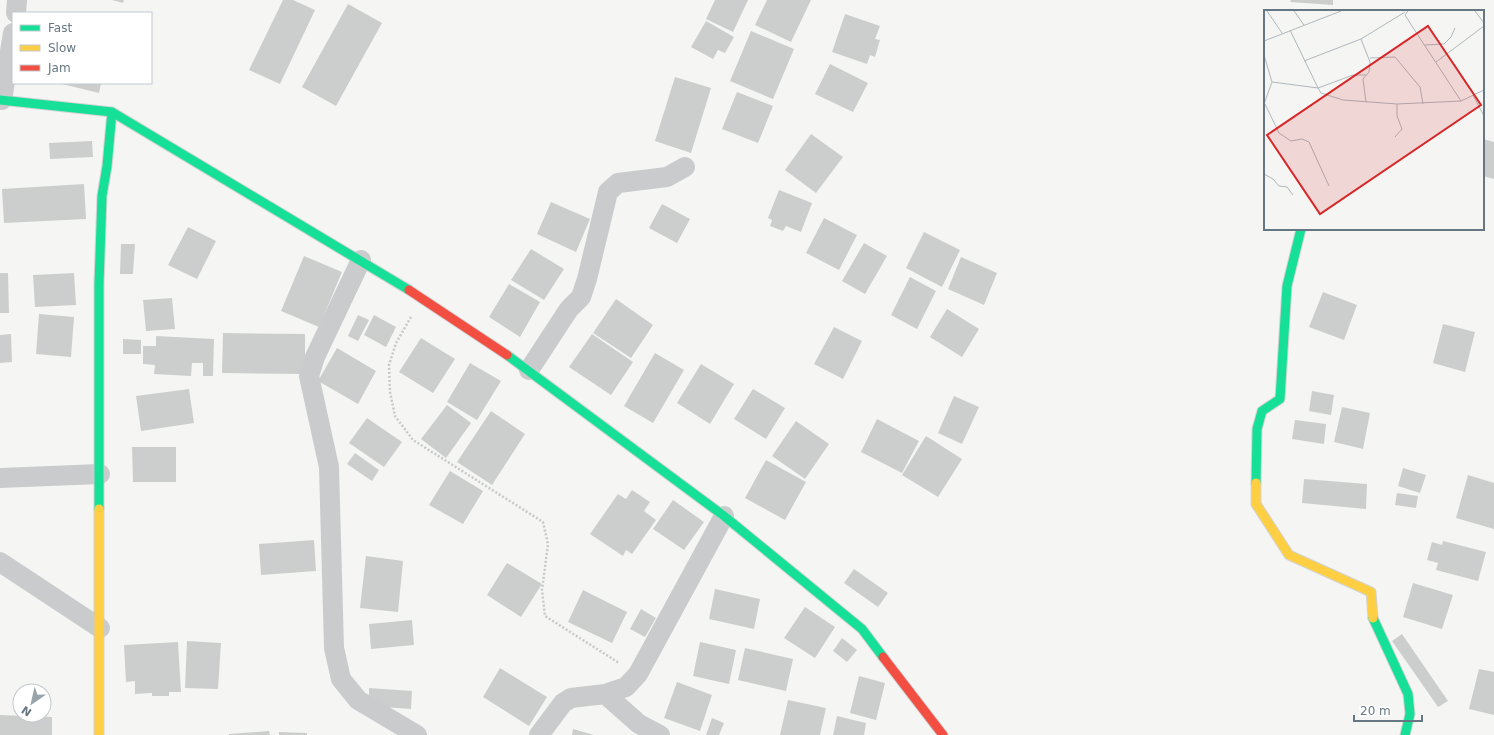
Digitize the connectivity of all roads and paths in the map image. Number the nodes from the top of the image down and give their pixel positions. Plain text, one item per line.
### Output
1 (17, 0) edge
2 (16, 12) edge
3 (12, 39) edge
4 (1, 100) edge
5 (112, 112) junction
6 (685, 167) dead end
7 (1301, 230) edge
8 (361, 260) junction
9 (422, 299) junction
10 (528, 370) junction
11 (100, 474) junction
12 (0, 478) edge
13 (724, 516) junction
14 (0, 562) edge
15 (100, 628) junction
16 (638, 674) junction
17 (606, 694) junction
18 (99, 735) edge
19 (417, 735) edge
20 (539, 735) edge
21 (660, 735) edge
22 (943, 735) edge
23 (1405, 735) edge

1 - 2 street
3 - 4 street
4 - 5 street
5 - 8 street
5 - 11 street
6 - 10 street
7 - 23 street
8 - 9 street
8 - 19 street
9 - 10 street
9 - 16 path
10 - 13 street
11 - 12 street
11 - 15 street
13 - 16 street
13 - 22 street
14 - 15 street
15 - 18 street
16 - 17 street
17 - 20 street
17 - 21 street

